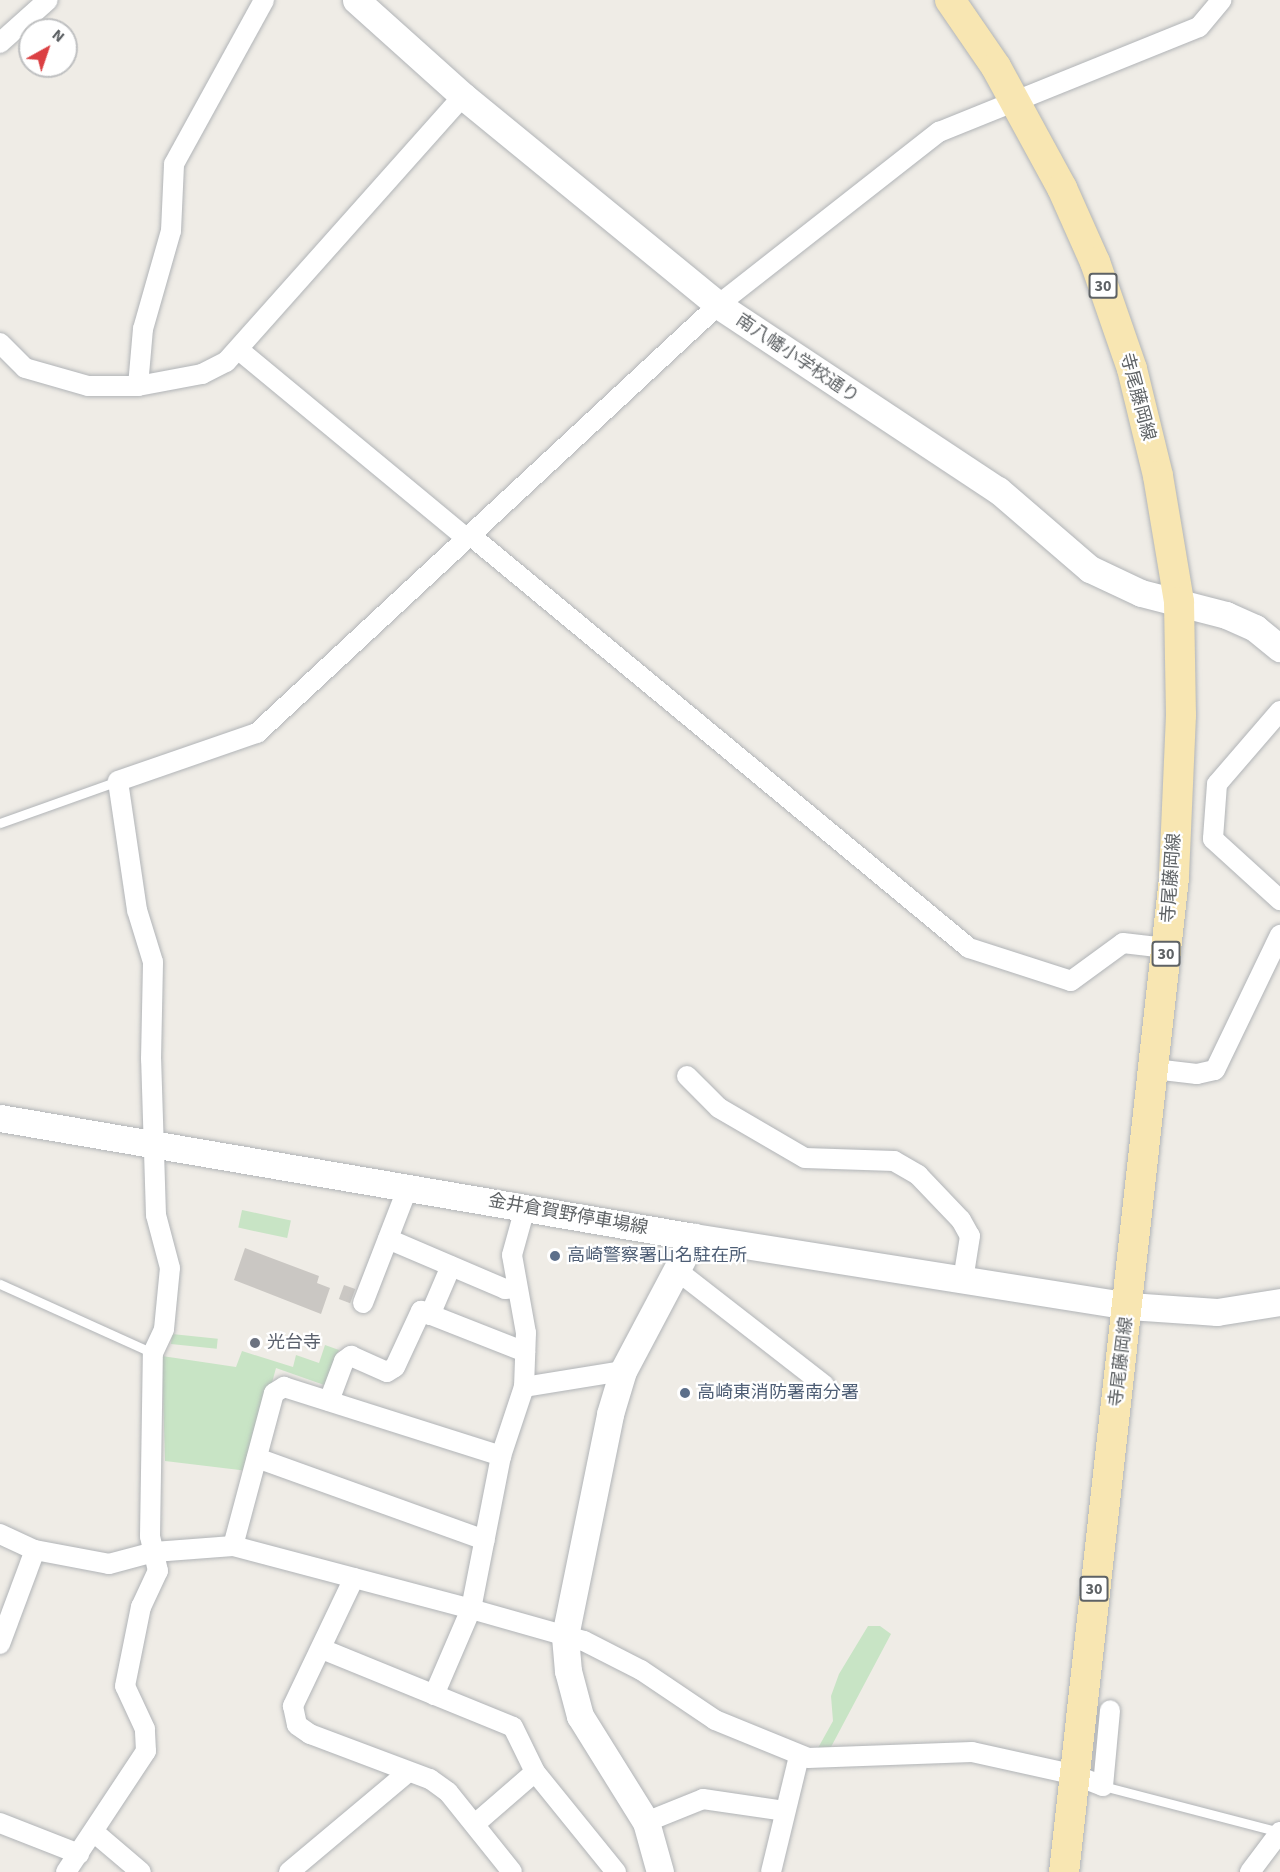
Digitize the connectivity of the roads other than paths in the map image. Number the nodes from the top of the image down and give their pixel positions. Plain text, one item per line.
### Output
1 (48, 0) edge
2 (264, 0) edge
3 (356, 0) edge
4 (950, 0) edge
5 (1222, 0) edge
6 (0, 43) edge
7 (463, 96) junction
8 (1015, 101) junction
9 (718, 305) junction
10 (0, 343) edge
11 (239, 350) junction
12 (138, 386) junction
13 (468, 537) junction
14 (1179, 602) junction
15 (1280, 648) edge
16 (1280, 711) edge
17 (118, 781) junction
18 (0, 823) edge
19 (1280, 900) edge
20 (1280, 936) edge
21 (1166, 948) junction
22 (1154, 1070) junction
23 (687, 1076) dead end
24 (0, 1118) edge
25 (155, 1146) junction
26 (408, 1187) junction
27 (525, 1208) junction
28 (694, 1237) junction
29 (388, 1239) junction
30 (451, 1266) junction
31 (679, 1272) junction
32 (963, 1280) junction
33 (0, 1284) edge
34 (515, 1288) junction
35 (1280, 1302) edge
36 (363, 1303) dead end
37 (1129, 1306) junction
38 (430, 1315) junction
39 (525, 1352) junction
40 (153, 1353) junction
41 (623, 1371) junction
42 (824, 1384) dead end
43 (524, 1387) junction
44 (329, 1401) junction
45 (501, 1456) junction
46 (256, 1458) junction
47 (0, 1534) edge
48 (484, 1540) junction
49 (233, 1546) junction
50 (35, 1550) junction
51 (153, 1552) junction
52 (354, 1578) junction
53 (471, 1609) junction
54 (565, 1636) junction
55 (0, 1644) edge
56 (322, 1649) junction
57 (434, 1695) junction
58 (1110, 1710) dead end
59 (799, 1756) junction
60 (408, 1772) junction
61 (535, 1772) junction
62 (1072, 1774) junction
63 (1103, 1786) junction
64 (784, 1811) junction
65 (646, 1822) junction
66 (0, 1823) edge
67 (475, 1824) junction
68 (1280, 1832) edge
69 (95, 1833) junction
70 (79, 1854) junction
71 (505, 1869) edge
72 (66, 1872) edge
73 (141, 1872) edge
74 (289, 1872) edge
75 (616, 1872) edge
76 (660, 1872) edge
77 (771, 1872) edge
78 (1064, 1872) edge
79 (1250, 1872) edge

1 - 6 street
2 - 12 street
3 - 7 street, 南八幡小学校通り
4 - 8 main road, 寺尾藤岡線 / 30
5 - 8 street
7 - 9 street, 南八幡小学校通り
7 - 11 street
8 - 9 street
8 - 14 main road, 寺尾藤岡線 / 30
9 - 13 street
9 - 14 street, 南八幡小学校通り
10 - 12 street
11 - 12 street
11 - 13 street
13 - 17 street
13 - 21 street
14 - 15 street, 南八幡小学校通り
14 - 21 main road, 寺尾藤岡線 / 30
16 - 19 street
17 - 18 lane
17 - 25 street
20 - 22 street
21 - 22 main road, 寺尾藤岡線 / 30
22 - 37 main road, 寺尾藤岡線 / 30
23 - 32 street
24 - 25 street, 金井倉賀野停車場線
25 - 26 street, 金井倉賀野停車場線
25 - 40 street
26 - 27 street, 金井倉賀野停車場線
26 - 29 street
27 - 28 street, 金井倉賀野停車場線
27 - 34 street
28 - 31 street
28 - 32 street, 金井倉賀野停車場線
29 - 30 street
29 - 36 street
30 - 34 street
30 - 38 street
31 - 41 street
31 - 42 street
32 - 37 street, 金井倉賀野停車場線
33 - 40 lane
34 - 39 street
35 - 37 street, 金井倉賀野停車場線
37 - 62 main road, 寺尾藤岡線 / 30
38 - 39 street
38 - 44 street
39 - 43 street
40 - 51 street
41 - 43 street
41 - 54 street
43 - 45 street
44 - 45 street
44 - 46 street
45 - 48 street
46 - 48 street
46 - 49 street
47 - 50 street
48 - 53 street
49 - 51 street
49 - 52 street
50 - 51 street
50 - 55 street
51 - 69 street
52 - 53 street
52 - 56 street
53 - 54 street
53 - 57 street
54 - 59 street
54 - 65 street
56 - 57 street
56 - 60 street
57 - 61 street
58 - 63 street
59 - 62 street
59 - 64 street
60 - 67 street
60 - 74 street
61 - 67 street
61 - 75 street
62 - 63 street
62 - 78 main road, 寺尾藤岡線 / 30
63 - 68 lane
64 - 65 street
64 - 77 street
65 - 76 street
66 - 70 street
67 - 71 street
68 - 79 street
69 - 70 street
69 - 73 street
70 - 72 street

